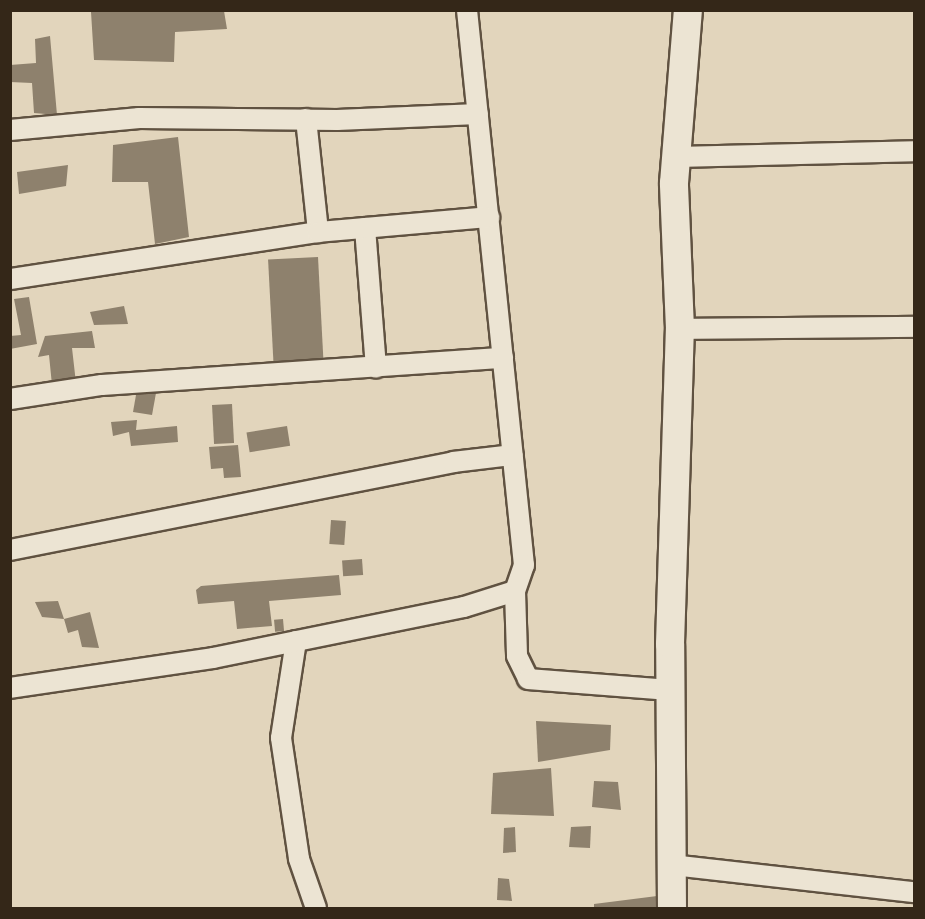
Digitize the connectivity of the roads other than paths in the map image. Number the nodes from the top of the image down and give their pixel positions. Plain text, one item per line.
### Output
1 (467, 10) edge
2 (688, 10) edge
3 (478, 114) junction
4 (306, 119) junction
5 (10, 130) edge
6 (915, 151) edge
7 (676, 157) junction
8 (489, 217) junction
9 (365, 228) junction
10 (318, 232) junction
11 (10, 279) edge
12 (915, 327) edge
13 (680, 329) junction
14 (504, 358) junction
15 (376, 368) junction
16 (10, 399) edge
17 (513, 455) junction
18 (10, 550) edge
19 (515, 591) junction
20 (296, 642) junction
21 (10, 688) edge
22 (670, 690) junction
23 (672, 866) junction
24 (915, 892) edge
25 (316, 909) edge
26 (672, 909) edge

1 - 3 street
2 - 7 street
3 - 4 street
3 - 8 street
4 - 5 street
4 - 10 street
6 - 7 street
7 - 13 street
8 - 9 street
8 - 14 street
9 - 10 street
9 - 15 street
10 - 11 street
12 - 13 street
13 - 22 street
14 - 15 street
14 - 17 street
15 - 16 street
17 - 18 street
17 - 19 street
19 - 20 street
19 - 22 street
20 - 21 street
20 - 25 street
22 - 23 street
23 - 24 street
23 - 26 street

